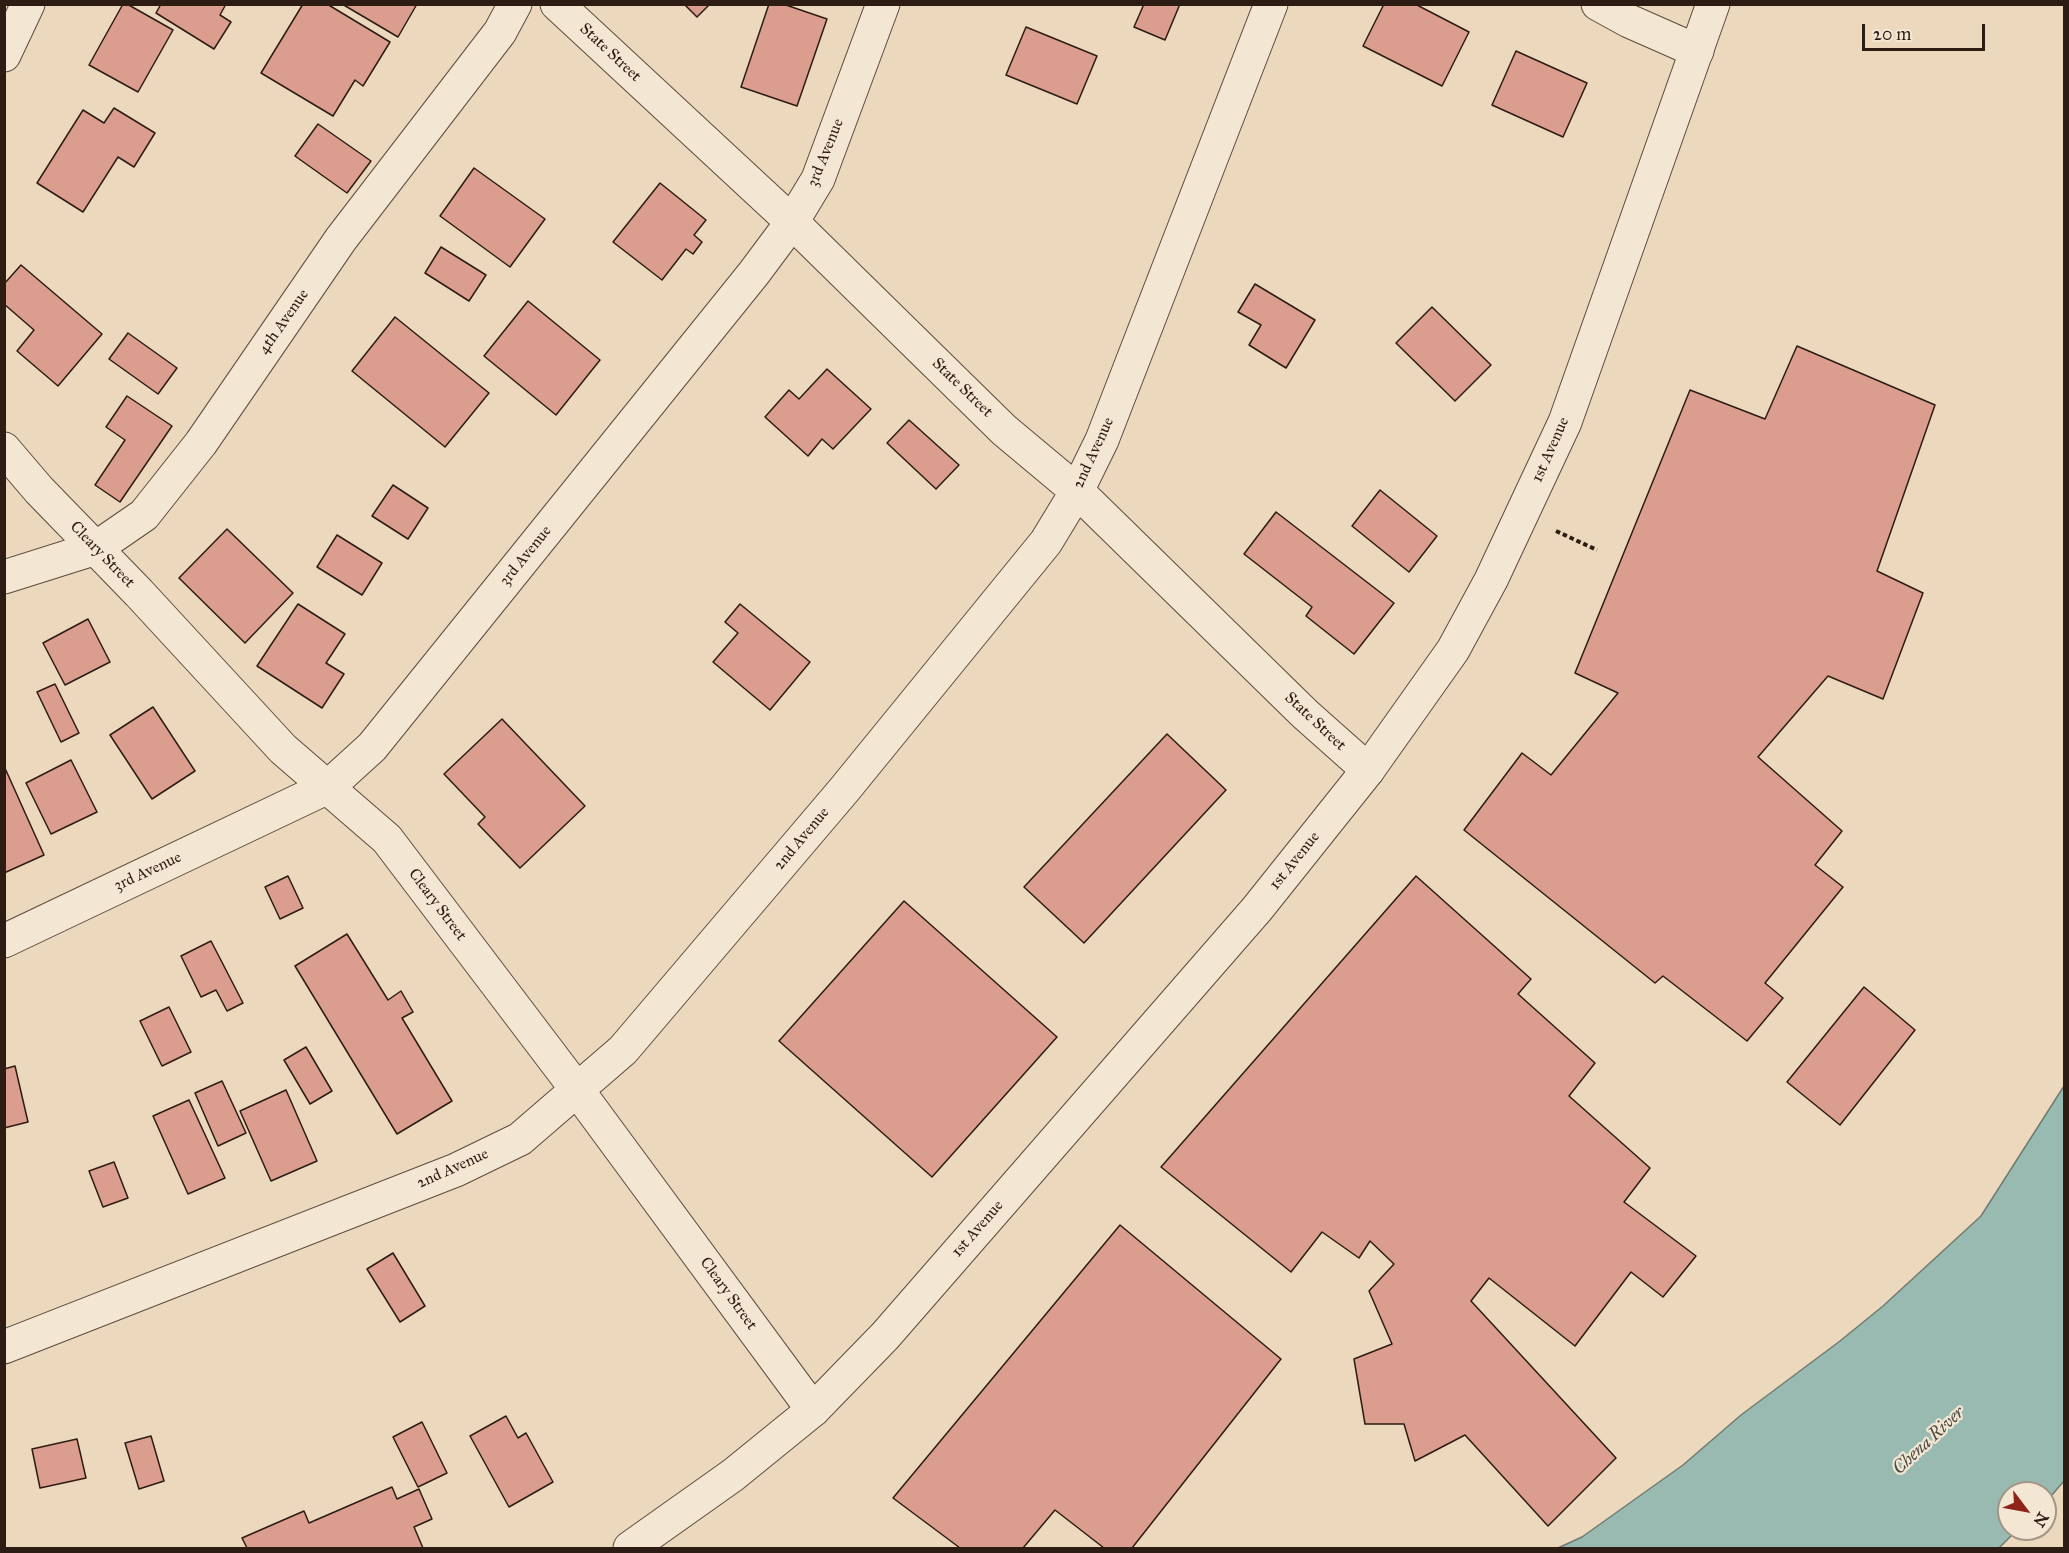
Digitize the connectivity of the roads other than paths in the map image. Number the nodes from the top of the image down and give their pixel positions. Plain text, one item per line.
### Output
1 (28, 4) edge
2 (515, 4) edge
3 (558, 4) edge
4 (883, 4) edge
5 (1271, 4) edge
6 (1598, 4) edge
7 (1713, 4) edge
8 (1697, 51) junction
9 (4, 55) edge
10 (792, 222) junction
11 (4, 449) edge
12 (1077, 491) junction
13 (96, 548) junction
14 (4, 577) edge
15 (1368, 770) junction
16 (328, 787) junction
17 (4, 941) edge
18 (578, 1090) junction
19 (4, 1347) edge
20 (813, 1410) junction
21 (630, 1548) edge

1 - 9 street
2 - 13 street, 4th Avenue
3 - 10 street, State Street
4 - 10 street, 3rd Avenue
5 - 12 street, 2nd Avenue
6 - 8 street
7 - 8 street, 1st Avenue
8 - 15 street, 1st Avenue
10 - 12 street, State Street
10 - 16 street, 3rd Avenue
11 - 13 street, Cleary Street
12 - 15 street, State Street
12 - 18 street, 2nd Avenue
13 - 14 street, 4th Avenue
13 - 16 street, Cleary Street
15 - 20 street, 1st Avenue
16 - 17 street, 3rd Avenue
16 - 18 street, Cleary Street
18 - 19 street, 2nd Avenue
18 - 20 street, Cleary Street
20 - 21 street, 1st Avenue

